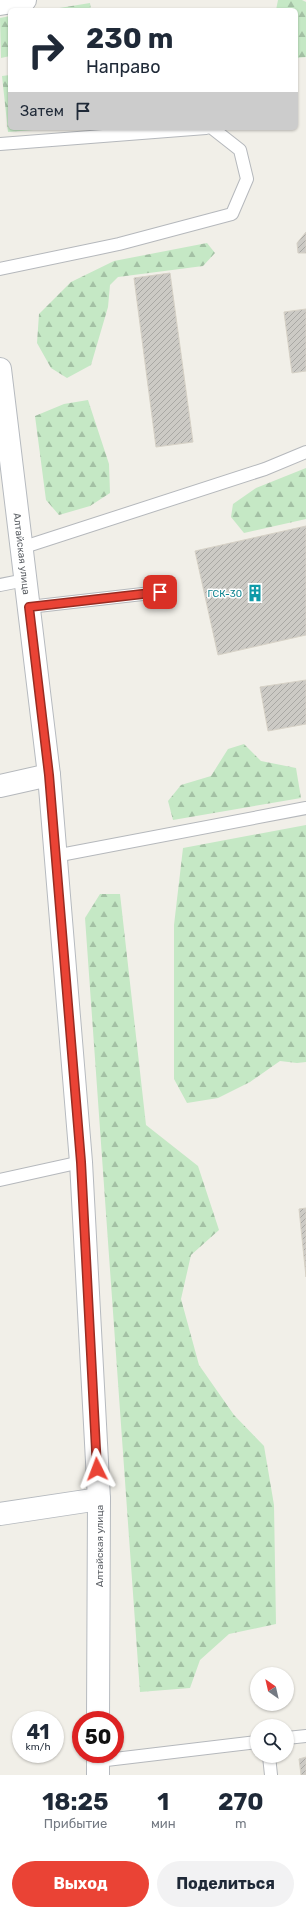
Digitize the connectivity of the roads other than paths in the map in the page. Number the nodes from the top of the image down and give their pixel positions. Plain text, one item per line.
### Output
1 (24, 0) edge
2 (0, 4) edge
3 (180, 130) edge
4 (215, 130) edge
5 (0, 144) edge
6 (0, 269) edge
7 (0, 369) edge
8 (306, 452) edge
9 (21, 548) junction
10 (25, 580) junction
11 (0, 584) edge
12 (160, 592) dead end
13 (29, 607) junction
14 (49, 775) junction
15 (0, 786) edge
16 (306, 808) edge
17 (54, 856) junction
18 (81, 1162) junction
19 (0, 1180) edge
20 (99, 1499) junction
21 (0, 1514) edge
22 (98, 1711) edge
23 (306, 1736) edge
24 (294, 1737) edge
25 (250, 1743) edge
26 (124, 1760) edge
27 (270, 1763) edge
28 (271, 1775) edge

1 - 2 main road
3 - 5 lane
4 - 6 lane
7 - 9 main road, Алтайская улица
8 - 9 lane
9 - 10 main road, Алтайская улица
10 - 11 lane
10 - 13 main road, Алтайская улица
12 - 13 lane
13 - 14 main road, Алтайская улица
14 - 15 main road
14 - 17 main road, Алтайская улица
16 - 17 lane
17 - 18 main road, Алтайская улица
18 - 19 lane
18 - 20 main road, Алтайская улица
20 - 21 main road
20 - 22 main road, Алтайская улица
23 - 24 lane
25 - 26 lane
27 - 28 lane

